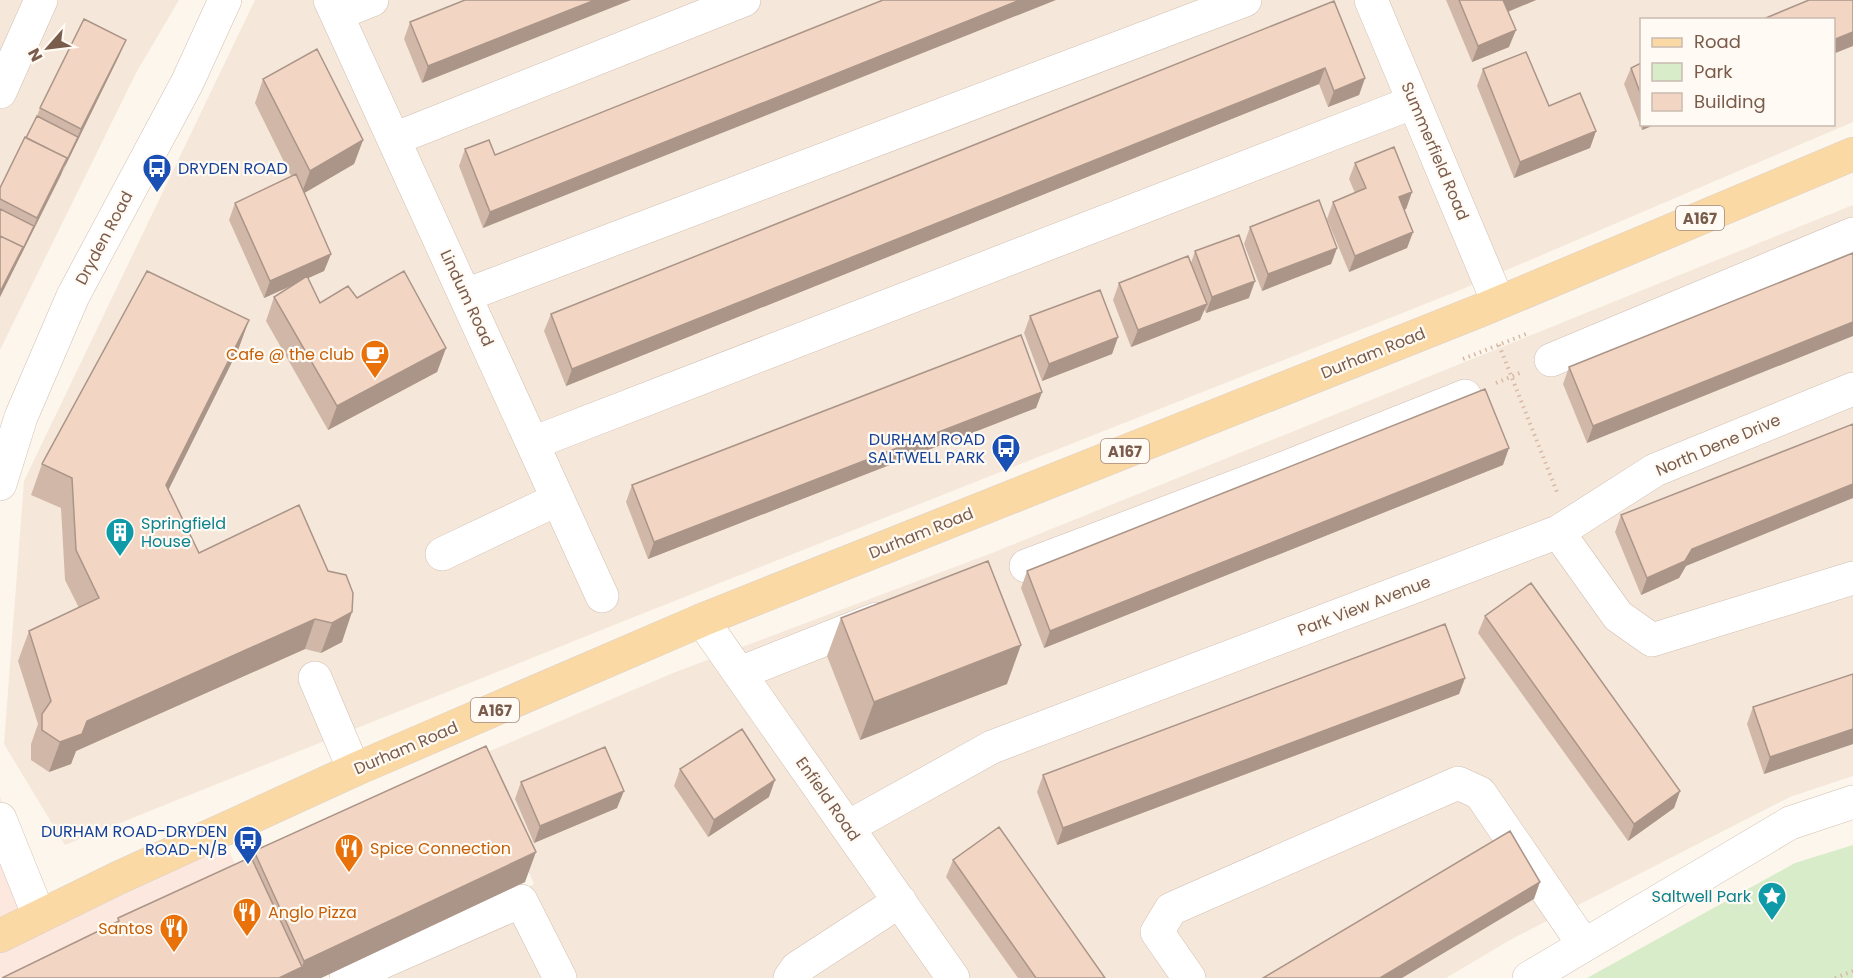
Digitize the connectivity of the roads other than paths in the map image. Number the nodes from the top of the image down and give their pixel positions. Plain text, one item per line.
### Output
1 (41, 0) edge
2 (225, 0) edge
3 (372, 0) edge
4 (744, 0) edge
5 (1245, 0) edge
6 (1371, 0) edge
7 (334, 7) edge
8 (0, 90) edge
9 (1414, 102) junction
10 (394, 139) junction
11 (1853, 154) edge
12 (1853, 234) edge
13 (466, 295) junction
14 (1498, 302) junction
15 (1551, 360) dead end
16 (1853, 389) edge
17 (1465, 396) edge
18 (10, 413) edge
19 (533, 443) junction
20 (0, 484) edge
21 (558, 499) junction
22 (1564, 528) junction
23 (442, 554) dead end
24 (1026, 566) dead end
25 (1853, 578) edge
26 (602, 596) dead end
27 (888, 614) edge
28 (702, 620) junction
29 (740, 673) junction
30 (315, 678) dead end
31 (354, 770) junction
32 (1853, 802) edge
33 (0, 819) edge
34 (848, 827) junction
35 (900, 901) junction
36 (39, 916) junction
37 (0, 936) edge
38 (1584, 945) junction
39 (346, 978) edge
40 (560, 978) edge
41 (790, 978) edge
42 (953, 978) edge
43 (1189, 978) edge
44 (1529, 978) edge

1 - 8 street
2 - 18 street, Dryden Road
3 - 7 street
4 - 10 street
5 - 13 street
6 - 9 street, Summerfield Road
7 - 10 street, Lindum Road
9 - 14 street, Summerfield Road
9 - 19 street
10 - 13 street, Lindum Road
11 - 14 main road, Durham Road / A167
12 - 15 street
13 - 19 street, Lindum Road
14 - 28 main road, Durham Road / A167
16 - 22 street, North Dene Drive
17 - 24 street
18 - 20 street, Dryden Road
19 - 21 street, Lindum Road
21 - 23 street
21 - 26 street, Lindum Road
22 - 25 street
22 - 34 street, Park View Avenue
27 - 29 street
28 - 29 street, Enfield Road
28 - 31 main road, Durham Road / A167
29 - 34 street, Enfield Road
30 - 31 street
31 - 36 main road, Durham Road / A167
32 - 38 street
33 - 36 street
34 - 35 street, Enfield Road
35 - 41 street
35 - 42 street, Enfield Road
36 - 37 main road, Durham Road / A167
38 - 43 street
38 - 44 street
39 - 40 street

